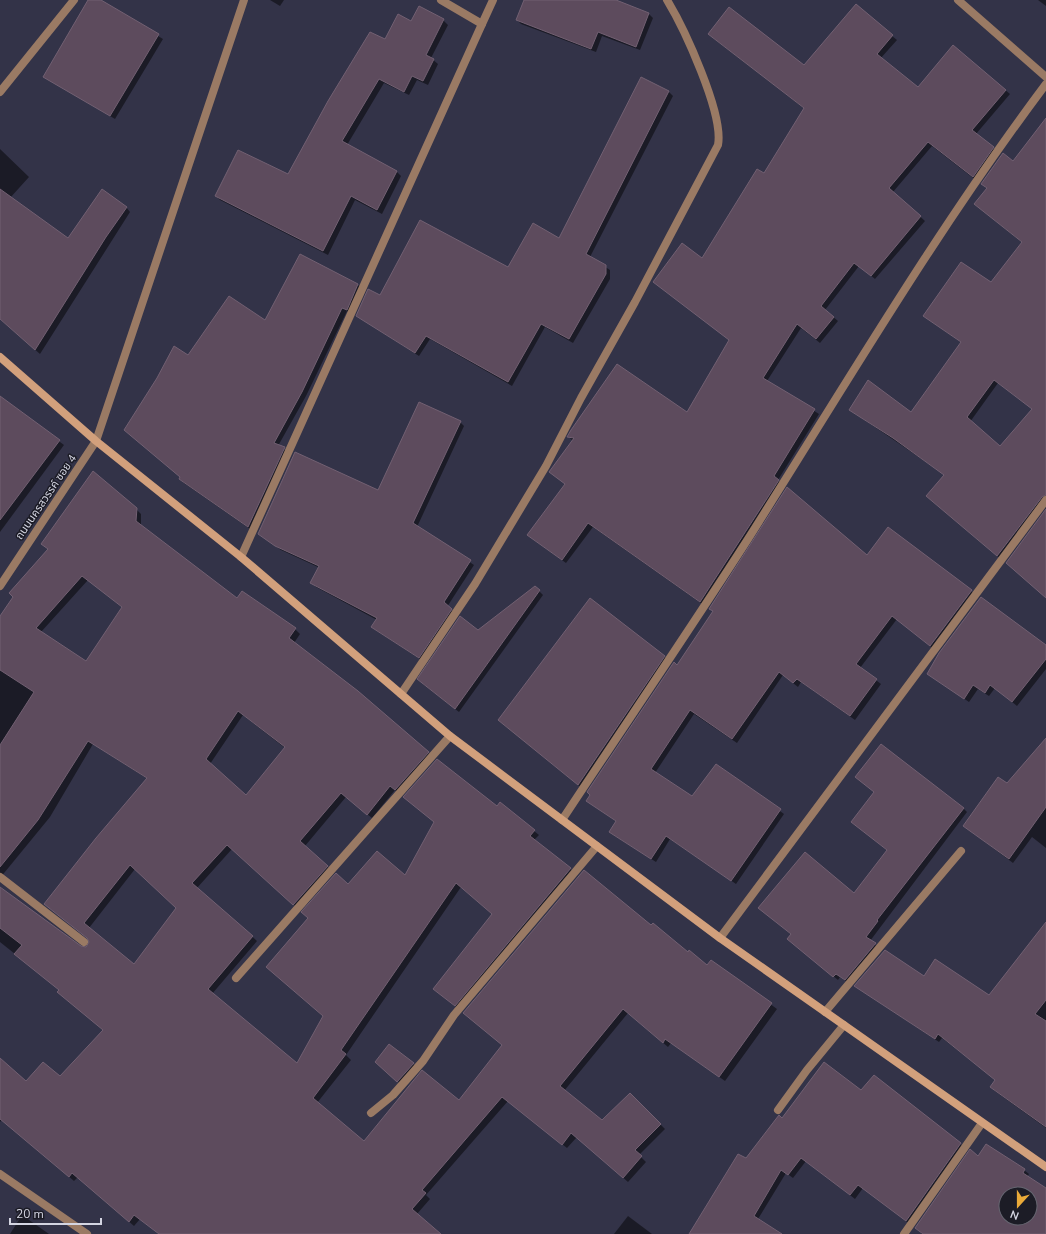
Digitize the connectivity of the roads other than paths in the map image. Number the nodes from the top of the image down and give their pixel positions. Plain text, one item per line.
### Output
1 (74, 0) edge
2 (244, 0) edge
3 (441, 0) edge
4 (492, 0) edge
5 (666, 0) edge
6 (958, 0) edge
7 (482, 24) junction
8 (1046, 77) edge
9 (1046, 84) edge
10 (0, 92) edge
11 (0, 357) edge
12 (96, 441) junction
13 (1046, 500) edge
14 (241, 557) junction
15 (0, 586) edge
16 (401, 694) junction
17 (450, 736) junction
18 (562, 820) junction
19 (597, 846) junction
20 (961, 851) dead end
21 (0, 877) edge
22 (720, 938) junction
23 (84, 942) dead end
24 (236, 978) dead end
25 (825, 1012) junction
26 (844, 1025) junction
27 (778, 1110) dead end
28 (371, 1112) dead end
29 (982, 1123) junction
30 (1046, 1167) edge
31 (0, 1174) edge
32 (87, 1234) edge
33 (904, 1234) edge

1 - 10 street
2 - 12 street, ถนนนครสวรรค์ ซอย 4
3 - 7 street
4 - 7 street
5 - 16 street
6 - 8 street
7 - 14 street
9 - 18 street
11 - 12 street
12 - 14 street
12 - 15 street, ถนนนครสวรรค์ ซอย 4
13 - 22 street
14 - 16 street
16 - 17 street
17 - 18 street
17 - 24 street
18 - 19 street
19 - 22 street
19 - 28 street
20 - 25 street
21 - 23 street
22 - 25 street
25 - 26 street
26 - 27 street
26 - 29 street
29 - 30 street
29 - 33 street
31 - 32 street

